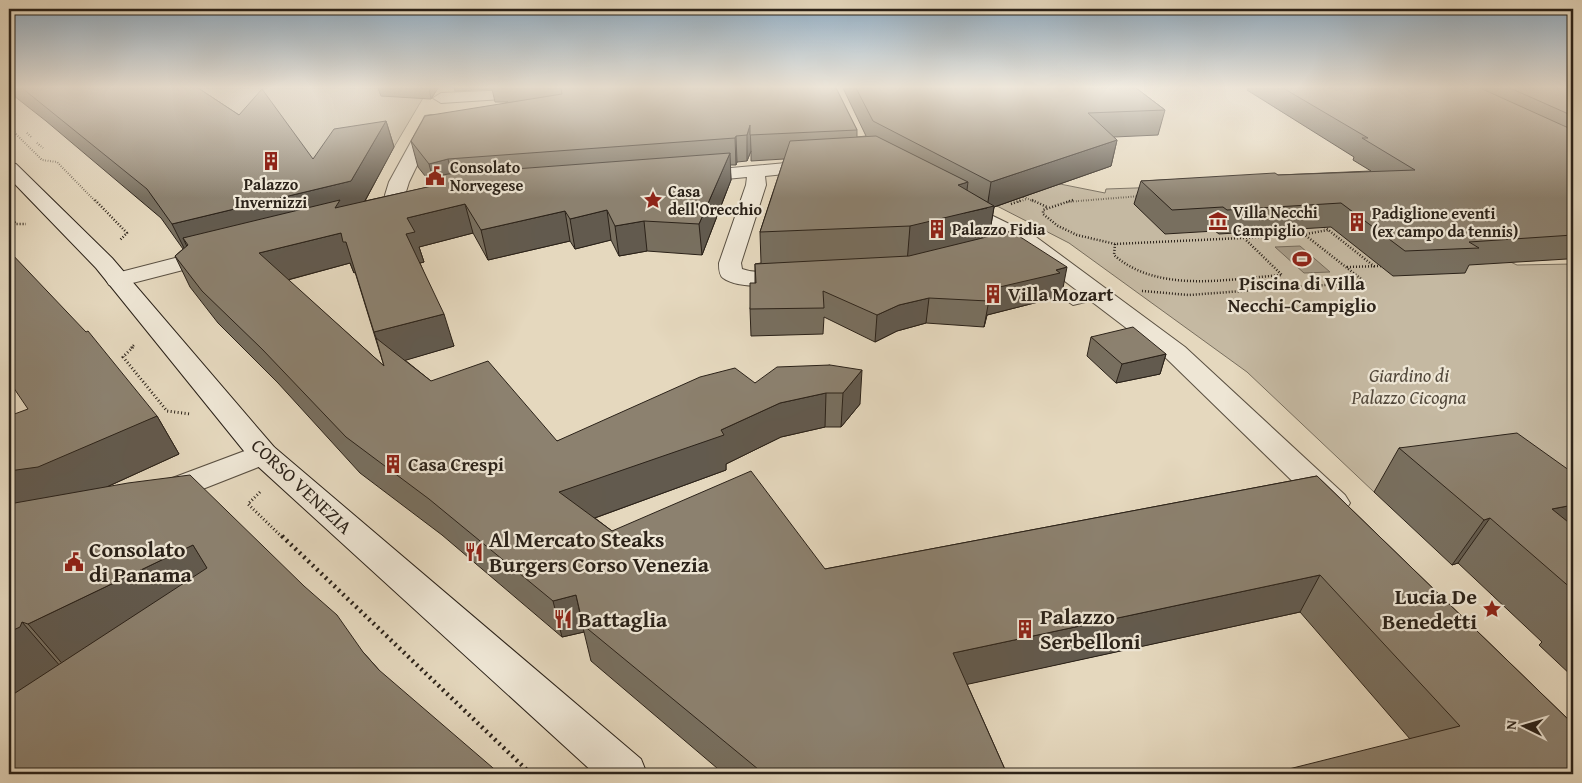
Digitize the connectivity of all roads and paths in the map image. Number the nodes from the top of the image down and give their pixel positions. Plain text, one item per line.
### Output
1 (428, 125) edge
2 (9, 127) edge
3 (27, 133) dead end
4 (32, 138) dead end
5 (37, 143) dead end
6 (43, 148) dead end
7 (834, 165) edge
8 (9, 168) edge
9 (756, 171) junction
10 (678, 177) edge
11 (1014, 193) edge
12 (1146, 195) edge
13 (942, 196) edge
14 (398, 207) edge
15 (1047, 207) junction
16 (1320, 224) edge
17 (1328, 230) junction
18 (1305, 235) junction
19 (1244, 238) junction
20 (1115, 244) junction
21 (238, 248) edge
22 (96, 254) junction
23 (1381, 266) dead end
24 (1375, 267) junction
25 (1347, 268) junction
26 (814, 277) edge
27 (117, 280) junction
28 (1136, 290) dead end
29 (154, 325) junction
30 (230, 415) junction
31 (271, 461) junction
32 (139, 503) edge
33 (1354, 521) edge
34 (531, 774) edge
35 (626, 774) edge

1 - 14 street
2 - 22 path
3 - 4 path
5 - 6 path
7 - 9 street
8 - 22 street, CORSO VENEZIA
9 - 10 street
9 - 26 street
11 - 15 path
12 - 15 path
13 - 33 street
15 - 20 path
16 - 17 path
17 - 18 path
17 - 24 path
18 - 19 path
18 - 25 path
19 - 20 path
19 - 20 path
21 - 27 street
22 - 27 street, CORSO VENEZIA
23 - 24 path
24 - 25 path
25 - 28 path
27 - 29 street, CORSO VENEZIA
29 - 30 street, CORSO VENEZIA
29 - 30 path
30 - 31 street, CORSO VENEZIA
31 - 32 street
31 - 34 path
31 - 35 street, CORSO VENEZIA

